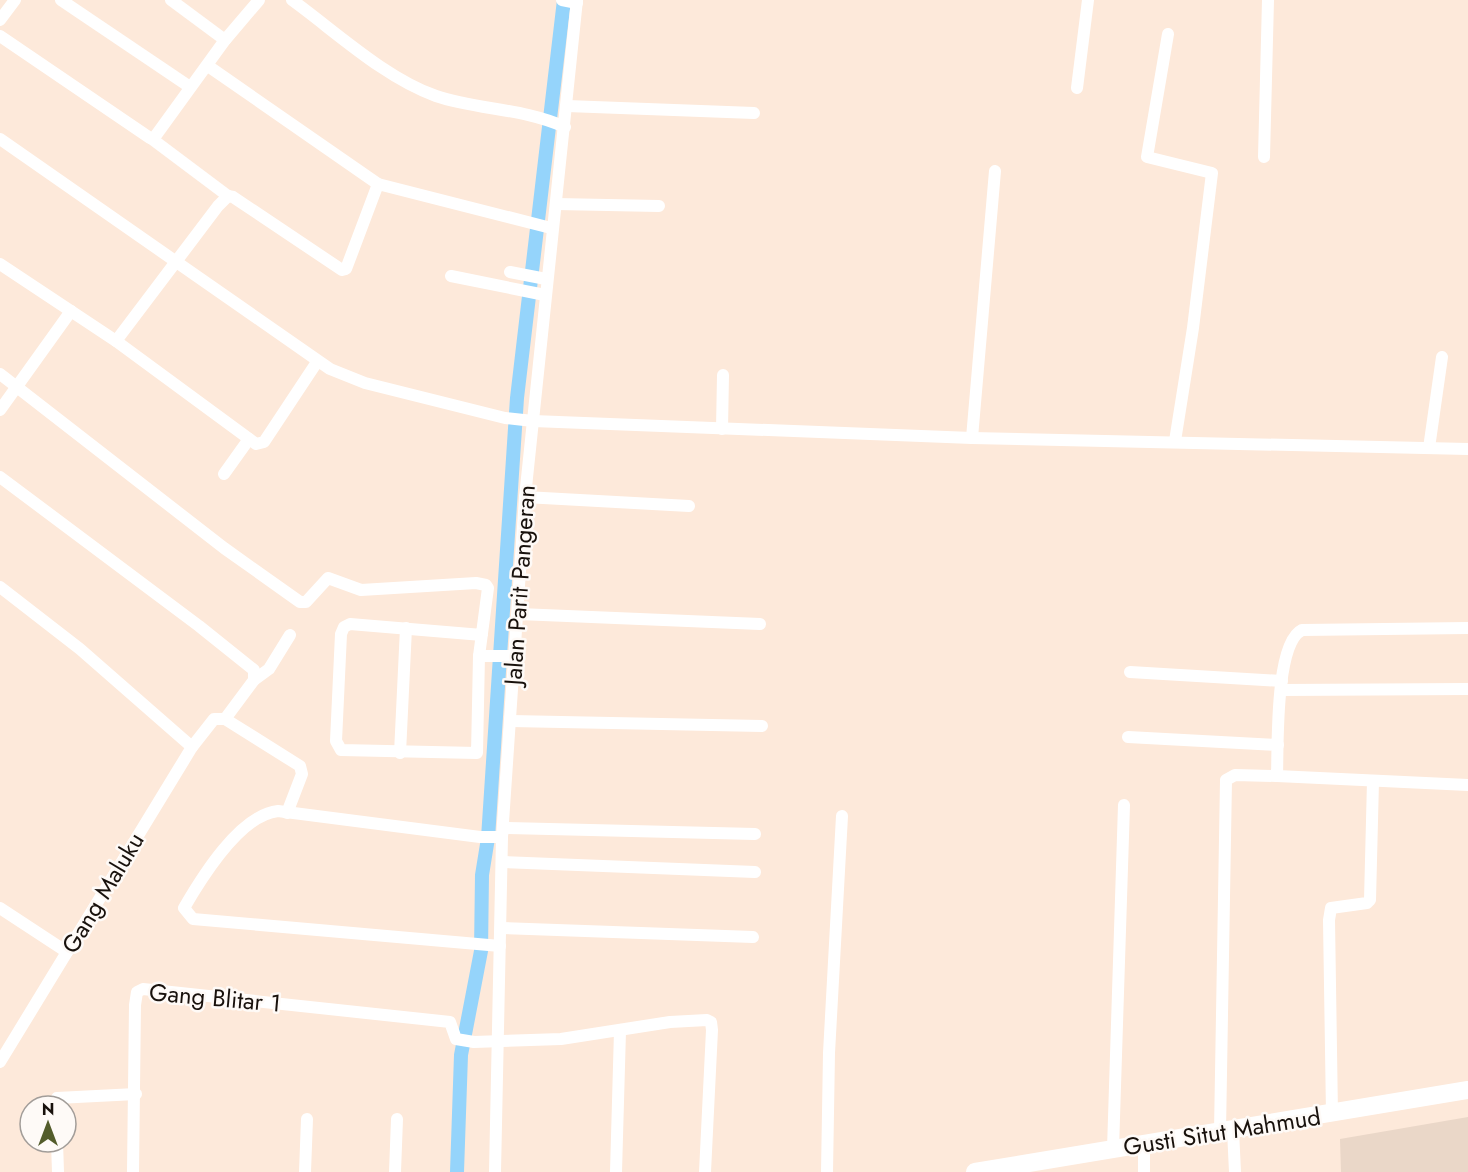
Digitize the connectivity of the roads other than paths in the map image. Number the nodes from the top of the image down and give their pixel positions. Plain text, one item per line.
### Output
1 (15, 0) edge
2 (61, 0) edge
3 (171, 0) edge
4 (259, 0) edge
5 (292, 0) edge
6 (562, 0) edge
7 (1088, 0) edge
8 (1268, 0) edge
9 (577, 2) edge
10 (0, 20) edge
11 (1168, 34) dead end
12 (0, 36) edge
13 (225, 40) junction
14 (208, 66) junction
15 (190, 87) junction
16 (1077, 88) dead end
17 (567, 106) junction
18 (754, 113) dead end
19 (561, 125) junction
20 (0, 139) edge
21 (152, 139) junction
22 (1264, 157) dead end
23 (995, 171) dead end
24 (378, 184) junction
25 (228, 196) junction
26 (556, 204) junction
27 (659, 206) dead end
28 (548, 227) junction
29 (176, 263) junction
30 (0, 264) edge
31 (510, 272) dead end
32 (451, 276) dead end
33 (542, 279) junction
34 (544, 295) junction
35 (71, 311) junction
36 (116, 341) junction
37 (1442, 357) dead end
38 (317, 362) junction
39 (0, 374) edge
40 (723, 375) dead end
41 (18, 387) junction
42 (0, 410) edge
43 (529, 420) junction
44 (722, 429) junction
45 (972, 438) junction
46 (249, 439) junction
47 (1175, 441) junction
48 (1429, 448) junction
49 (1468, 448) edge
50 (225, 474) dead end
51 (0, 477) edge
52 (525, 497) junction
53 (689, 506) dead end
54 (0, 586) edge
55 (519, 614) junction
56 (760, 624) dead end
57 (406, 628) junction
58 (1468, 628) edge
59 (290, 635) dead end
60 (482, 635) junction
61 (483, 656) junction
62 (513, 656) junction
63 (1130, 672) dead end
64 (254, 680) junction
65 (1281, 686) junction
66 (1468, 689) edge
67 (225, 719) junction
68 (511, 721) junction
69 (762, 726) dead end
70 (1128, 737) dead end
71 (1278, 745) junction
72 (192, 747) junction
73 (400, 753) junction
74 (1277, 776) junction
75 (1373, 781) junction
76 (1468, 785) edge
77 (1124, 805) dead end
78 (286, 813) junction
79 (842, 816) dead end
80 (501, 834) junction
81 (755, 834) dead end
82 (502, 862) junction
83 (755, 872) dead end
84 (0, 908) edge
85 (501, 928) junction
86 (753, 938) dead end
87 (496, 946) junction
88 (67, 952) junction
89 (620, 1031) junction
90 (499, 1041) junction
91 (0, 1062) edge
92 (1468, 1090) edge
93 (136, 1094) junction
94 (78, 1097) edge
95 (1332, 1114) junction
96 (306, 1119) dead end
97 (397, 1119) dead end
98 (1227, 1131) junction
99 (1144, 1144) junction
100 (1113, 1149) junction
101 (57, 1154) edge
102 (58, 1172) edge
103 (133, 1172) edge
104 (305, 1172) edge
105 (395, 1172) edge
106 (495, 1172) edge
107 (616, 1172) edge
108 (705, 1172) edge
109 (827, 1172) edge
110 (975, 1172) edge
111 (1144, 1172) edge
112 (1235, 1172) edge

1 - 10 street
2 - 15 street
3 - 13 street
4 - 13 street
5 - 19 street
6 - 9 street
7 - 16 street
8 - 22 street
9 - 17 street, Jalan Parit Pangeran
11 - 47 street
12 - 21 street
13 - 14 street
14 - 15 street
14 - 24 street
15 - 21 street
17 - 18 street
17 - 19 street, Jalan Parit Pangeran
19 - 26 street, Jalan Parit Pangeran
20 - 29 street
21 - 25 street
23 - 45 street
24 - 25 street
24 - 28 street
25 - 29 street
26 - 27 street
26 - 28 street, Jalan Parit Pangeran
28 - 33 street, Jalan Parit Pangeran
29 - 36 street
29 - 38 street
30 - 35 street
31 - 33 street
32 - 34 street
33 - 34 street, Jalan Parit Pangeran
34 - 43 street, Jalan Parit Pangeran
35 - 36 street
35 - 41 street
36 - 46 street
37 - 48 street
38 - 43 street
38 - 46 street
39 - 41 street
40 - 44 street
41 - 42 street
41 - 60 street
43 - 44 street
43 - 52 street, Jalan Parit Pangeran
44 - 45 street
45 - 47 street
46 - 50 street
47 - 48 street
48 - 49 street
51 - 64 street
52 - 53 street
52 - 55 street, Jalan Parit Pangeran
54 - 72 street
55 - 56 street
55 - 62 street, Jalan Parit Pangeran
57 - 60 street
57 - 73 street
57 - 73 street
58 - 65 street
59 - 64 street
60 - 61 street
61 - 62 street
61 - 73 street
62 - 68 street, Jalan Parit Pangeran
63 - 65 street
64 - 67 street
65 - 66 street
65 - 71 street
67 - 72 street, Gang Maluku
67 - 78 street
68 - 69 street
68 - 80 street, Jalan Parit Pangeran
70 - 71 street
71 - 74 street
72 - 88 street, Gang Maluku
74 - 75 street
74 - 98 street
75 - 76 street
75 - 95 street
77 - 100 street
78 - 80 street
78 - 87 street
79 - 109 street
80 - 81 street
80 - 82 street, Jalan Parit Pangeran
82 - 83 street
82 - 85 street, Jalan Parit Pangeran
84 - 88 street
85 - 86 street
85 - 87 street, Jalan Parit Pangeran
87 - 90 street, Jalan Parit Pangeran
88 - 91 street, Gang Maluku
89 - 90 street
89 - 107 street
89 - 108 street
90 - 93 street, Gang Blitar 1
90 - 106 street, Jalan Parit Pangeran
92 - 95 highway, Gusti Situt Mahmud
93 - 94 street
93 - 103 street, Gang Blitar 1
95 - 98 highway, Gusti Situt Mahmud
96 - 104 street
97 - 105 street
98 - 99 highway, Gusti Situt Mahmud
98 - 112 street
99 - 100 highway, Gusti Situt Mahmud
99 - 111 street
100 - 110 highway, Gusti Situt Mahmud
101 - 102 street

